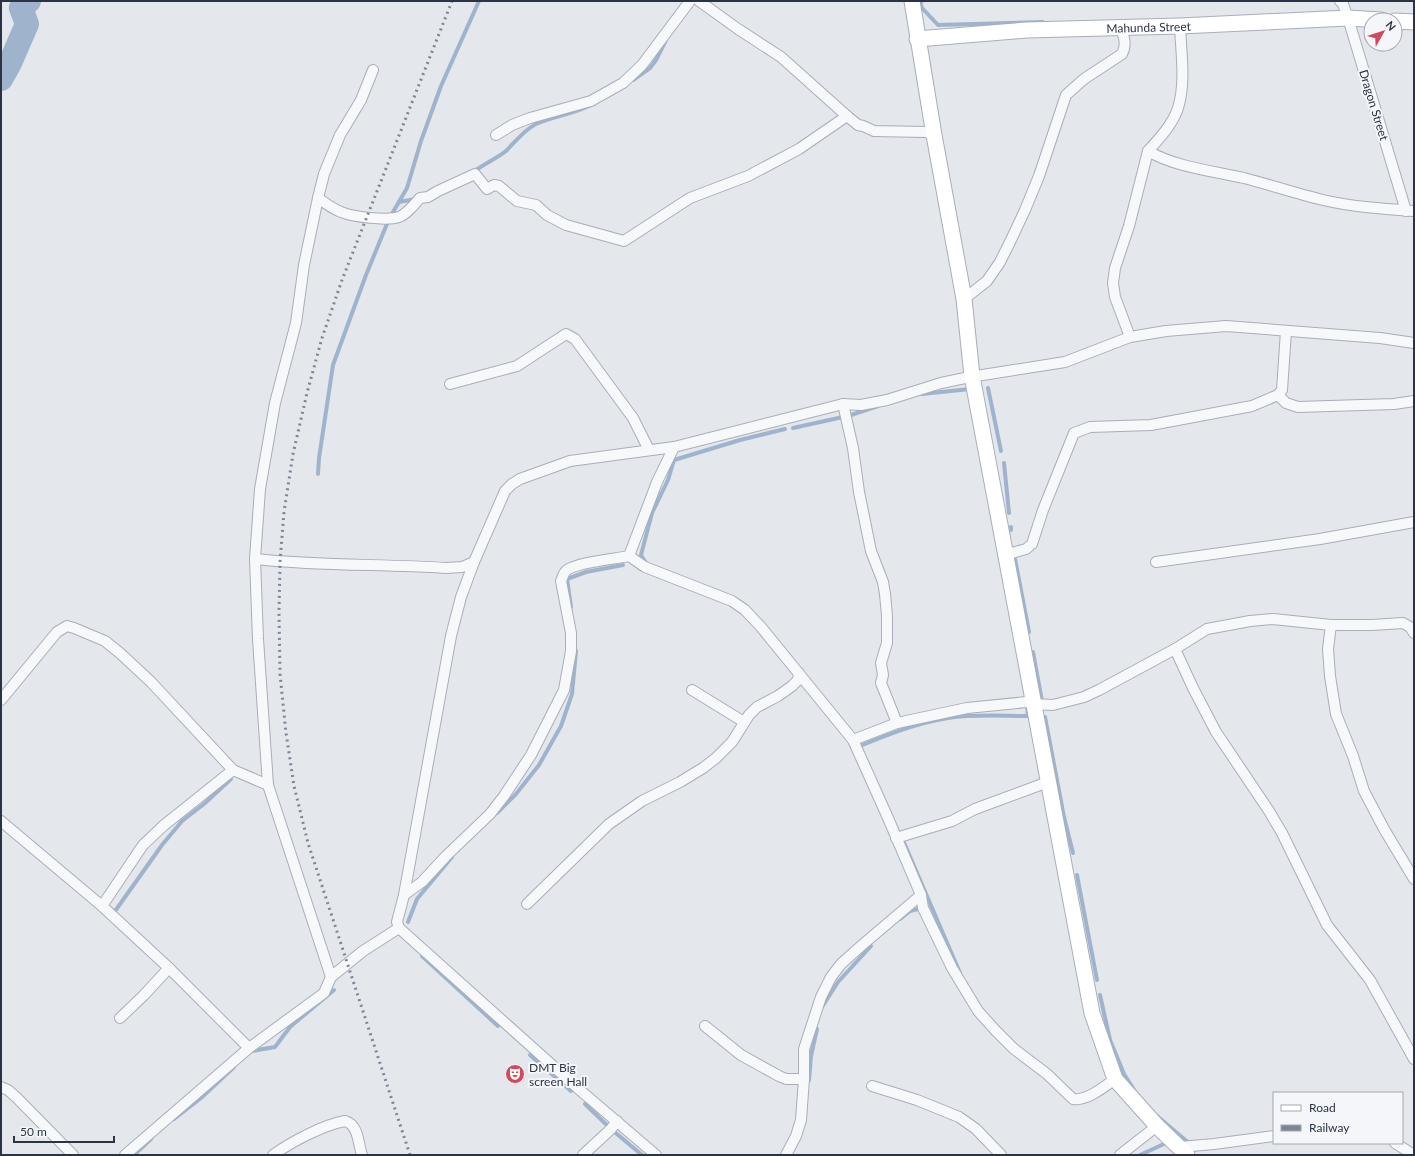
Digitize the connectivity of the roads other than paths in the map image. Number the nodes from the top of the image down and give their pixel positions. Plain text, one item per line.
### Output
1 (690, 1) edge
2 (699, 1) edge
3 (912, 1) edge
4 (1340, 1) edge
5 (1348, 18) junction
6 (1363, 19) edge
7 (1403, 21) edge
8 (1414, 22) edge
9 (1180, 26) junction
10 (1121, 28) junction
11 (918, 39) junction
12 (373, 70) dead end
13 (847, 116) junction
14 (496, 135) dead end
15 (934, 135) junction
16 (1148, 151) junction
17 (318, 198) junction
18 (1410, 211) edge
19 (964, 299) junction
20 (1286, 331) junction
21 (1130, 337) junction
22 (1414, 343) edge
23 (972, 376) junction
24 (450, 384) dead end
25 (1278, 396) junction
26 (1414, 401) edge
27 (844, 404) junction
28 (674, 446) junction
29 (649, 450) junction
30 (1414, 522) edge
31 (1005, 555) junction
32 (629, 556) junction
33 (255, 559) junction
34 (474, 562) junction
35 (1156, 562) dead end
36 (1331, 625) junction
37 (1414, 633) edge
38 (1175, 649) junction
39 (799, 673) junction
40 (692, 690) dead end
41 (1, 700) edge
42 (1033, 704) junction
43 (744, 722) junction
44 (897, 723) junction
45 (853, 740) junction
46 (233, 770) junction
47 (1048, 782) junction
48 (268, 784) junction
49 (1, 820) edge
50 (896, 838) junction
51 (1414, 880) edge
52 (404, 895) junction
53 (920, 895) junction
54 (527, 904) dead end
55 (102, 906) junction
56 (399, 928) junction
57 (169, 968) junction
58 (331, 977) junction
59 (120, 1018) dead end
60 (704, 1026) dead end
61 (249, 1048) junction
62 (1414, 1058) edge
63 (804, 1079) junction
64 (1115, 1079) junction
65 (872, 1086) dead end
66 (1, 1087) edge
67 (617, 1121) junction
68 (1157, 1126) junction
69 (1273, 1136) edge
70 (1397, 1144) edge
71 (1183, 1151) edge
72 (73, 1155) edge
73 (125, 1155) edge
74 (273, 1155) edge
75 (362, 1155) edge
76 (583, 1155) edge
77 (656, 1155) edge
78 (786, 1155) edge
79 (1001, 1155) edge
80 (1120, 1155) edge
81 (1414, 1155) edge

1 - 14 street
2 - 13 street
3 - 11 street
4 - 5 street, Dragon Street
5 - 6 street, Mahunda Street
5 - 9 street, Mahunda Street
5 - 18 street, Dragon Street
7 - 8 street
9 - 10 street, Mahunda Street
9 - 16 street
10 - 11 street, Mahunda Street
10 - 19 street
11 - 15 street
12 - 17 street
13 - 15 street
13 - 17 street
15 - 19 street
16 - 18 street
16 - 21 street
17 - 33 street
19 - 23 street
20 - 21 street
20 - 22 street
20 - 25 street
21 - 23 street
23 - 27 street
23 - 31 street
24 - 29 street
25 - 26 street
25 - 31 street
27 - 28 street
27 - 44 street
28 - 29 street
28 - 32 street
29 - 34 street
30 - 35 street
31 - 42 street
32 - 39 street
32 - 52 street
33 - 34 street
33 - 48 street
34 - 52 street
36 - 37 street
36 - 38 street
36 - 51 street
38 - 42 street
38 - 62 street
39 - 43 street
39 - 45 street
40 - 43 street
41 - 46 street
42 - 44 street
42 - 47 street
43 - 54 street
44 - 45 street
45 - 50 street
46 - 48 street
46 - 55 street
47 - 50 street
47 - 64 street
48 - 58 street
49 - 55 street
50 - 53 street
52 - 56 street
53 - 63 street
53 - 64 street
55 - 57 street
56 - 58 street
56 - 67 street
57 - 59 street
57 - 61 street
58 - 61 street
60 - 63 street
61 - 73 street
63 - 78 street
64 - 68 street
65 - 79 street
66 - 72 street
67 - 76 street
67 - 77 street
68 - 71 street
68 - 80 street
69 - 71 street
70 - 81 street
74 - 75 street

